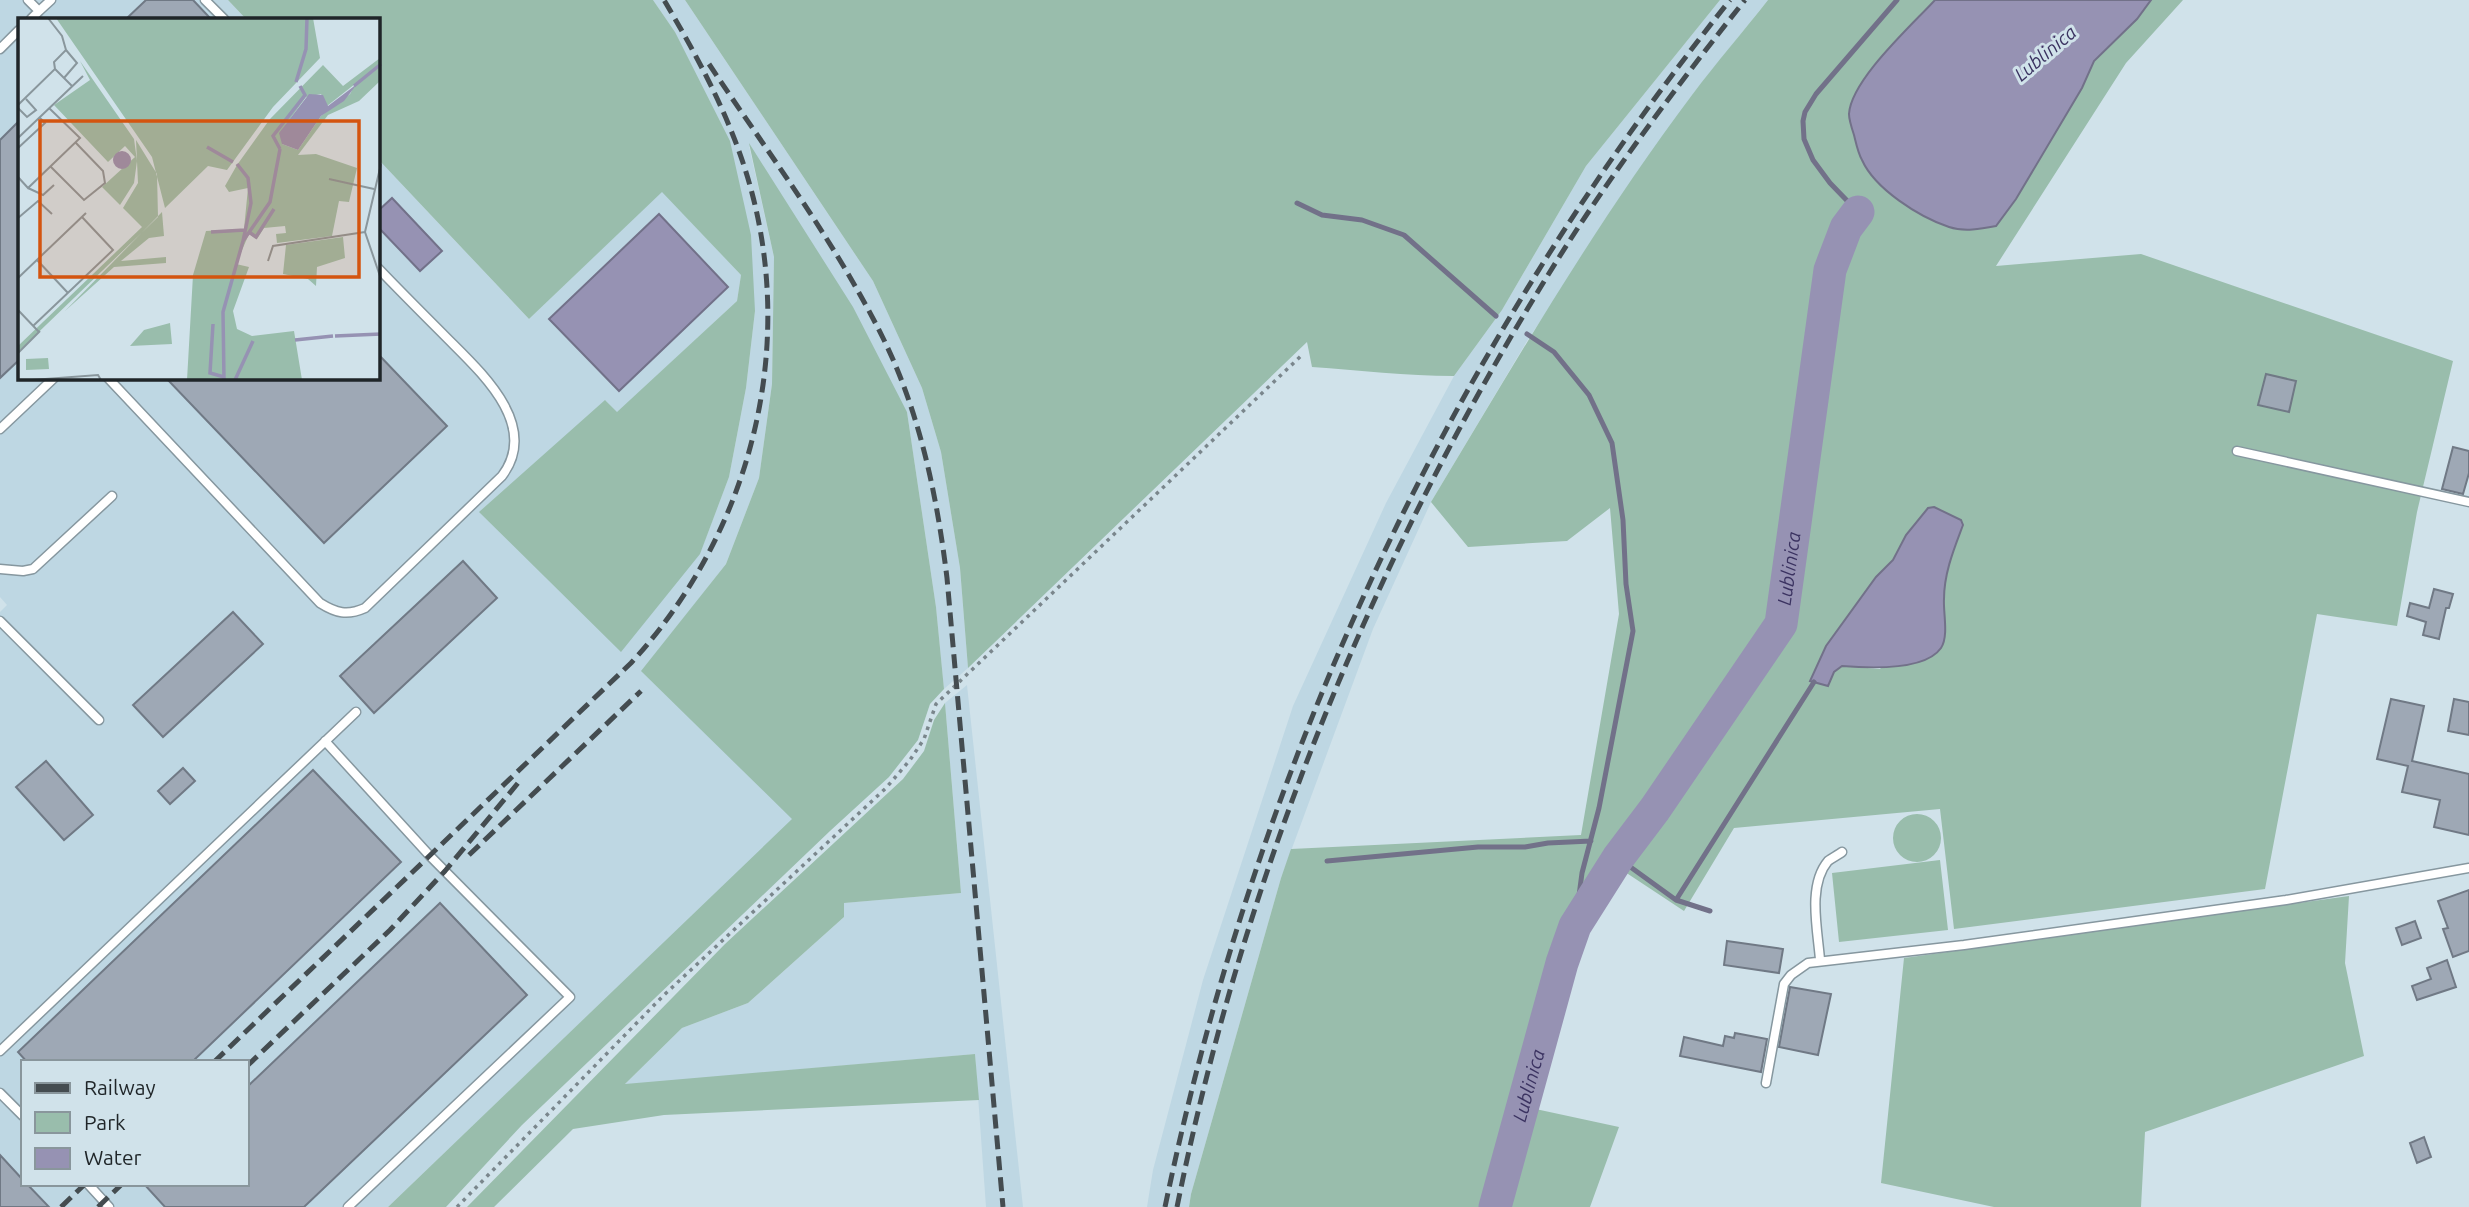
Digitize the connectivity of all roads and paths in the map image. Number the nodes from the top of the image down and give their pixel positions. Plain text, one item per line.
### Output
1 (28, 0) edge
2 (51, 0) edge
3 (205, 0) edge
4 (39, 11) junction
5 (32, 18) edge
6 (223, 18) edge
7 (18, 31) edge
8 (0, 49) edge
9 (380, 270) edge
10 (1302, 355) dead end
11 (52, 380) edge
12 (110, 380) edge
13 (0, 429) edge
14 (2238, 451) dead end
15 (112, 496) dead end
16 (2469, 502) edge
17 (0, 569) edge
18 (0, 621) edge
19 (356, 712) dead end
20 (99, 720) dead end
21 (325, 741) junction
22 (1842, 852) dead end
23 (2469, 868) edge
24 (1820, 960) junction
25 (0, 1051) edge
26 (1766, 1083) dead end
27 (0, 1093) edge
28 (21, 1114) edge
29 (90, 1186) edge
30 (109, 1207) edge
31 (348, 1207) edge
32 (457, 1207) edge

1 - 4 lane
2 - 4 lane
3 - 6 lane
4 - 5 lane
7 - 8 lane
9 - 12 lane
10 - 32 path
11 - 13 lane
14 - 16 lane
15 - 17 lane
18 - 20 lane
19 - 21 lane
21 - 25 lane
21 - 31 lane
22 - 24 lane
23 - 24 lane
24 - 26 lane
27 - 28 lane
29 - 30 lane

